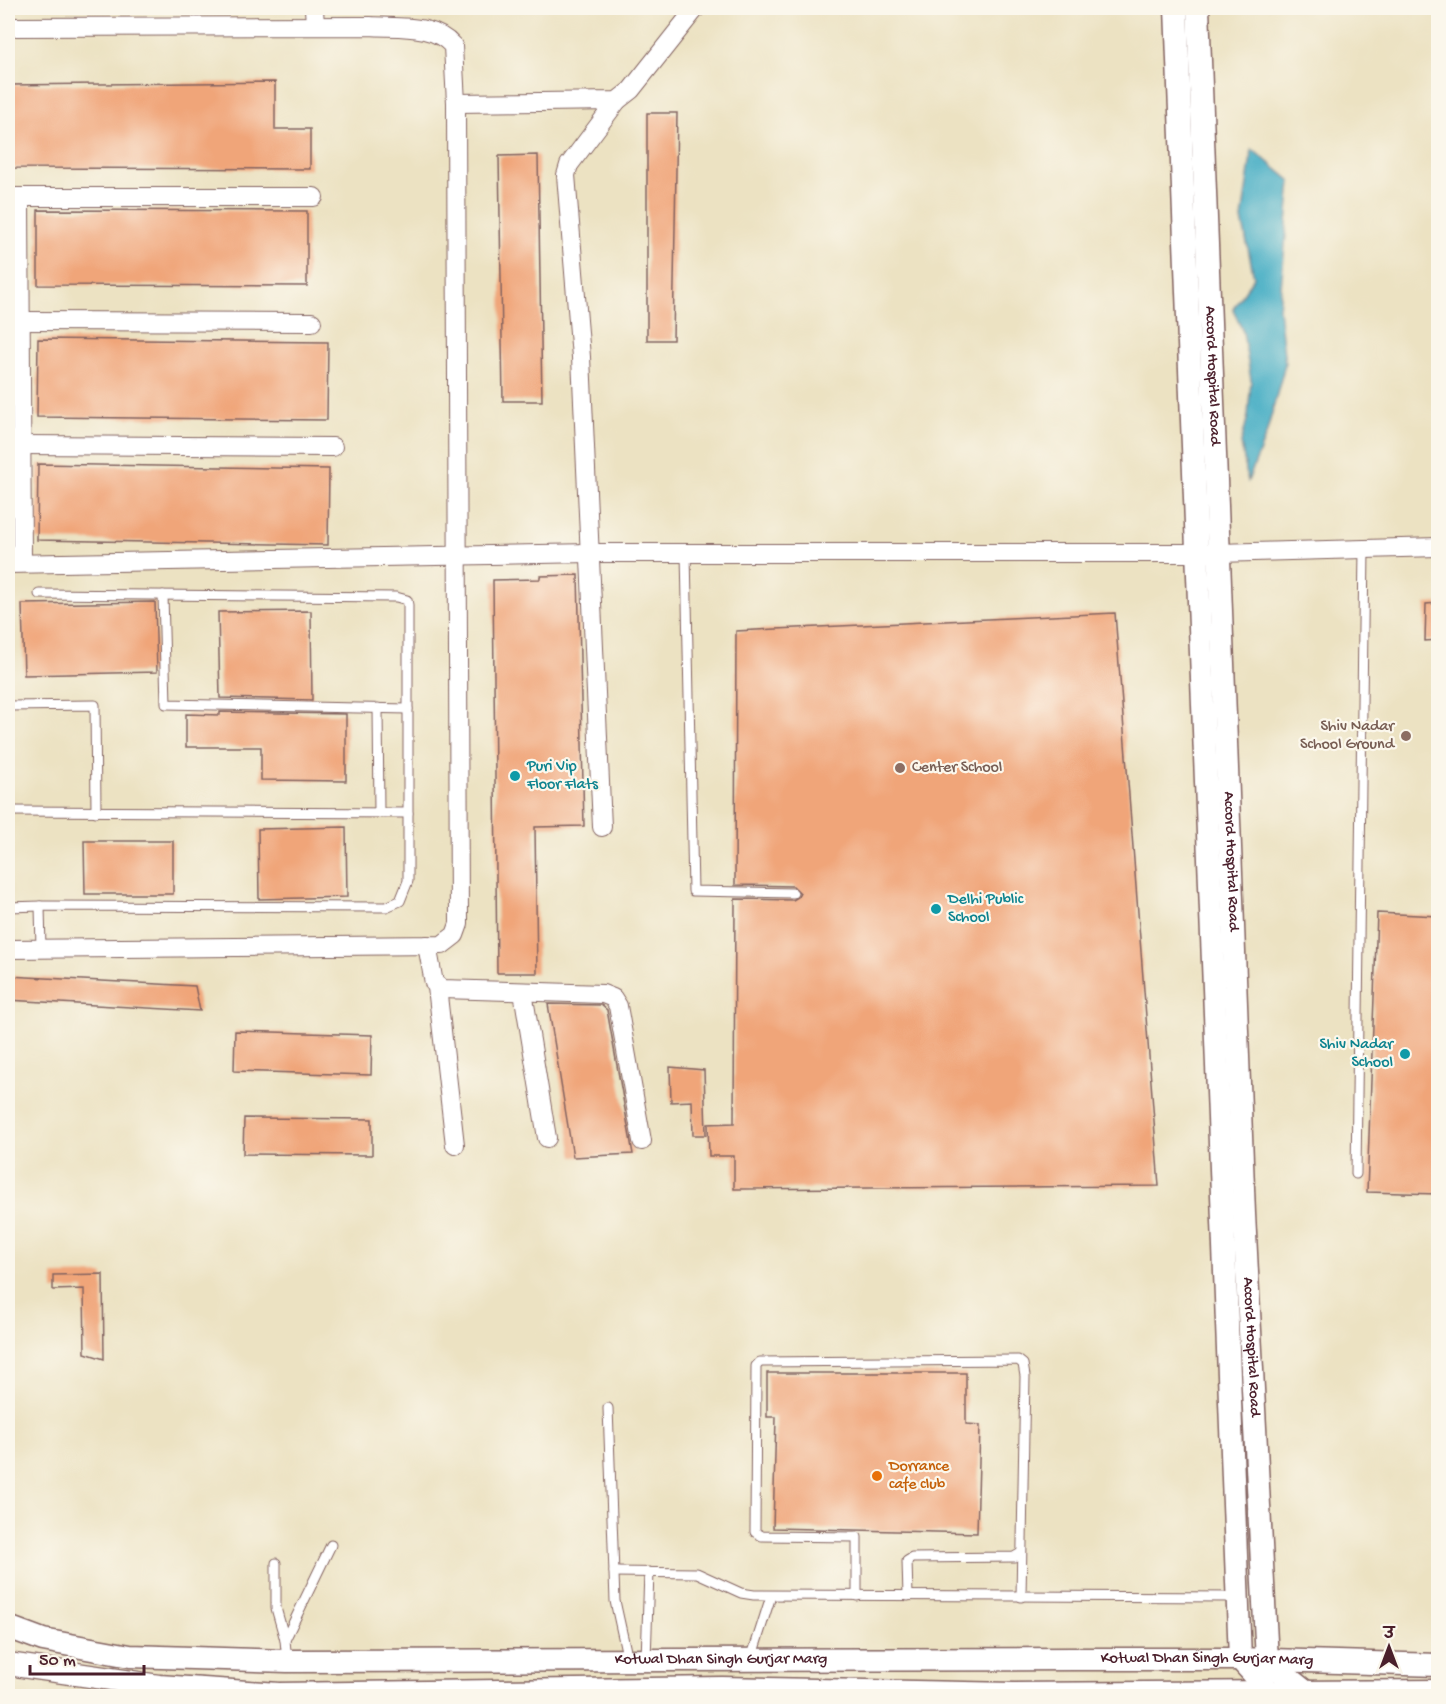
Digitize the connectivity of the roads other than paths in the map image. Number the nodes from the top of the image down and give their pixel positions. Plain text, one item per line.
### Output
1 (314, 8) edge
2 (696, 8) edge
3 (1176, 8) edge
4 (1198, 8) edge
5 (369, 17) edge
6 (315, 26) junction
7 (8, 27) edge
8 (617, 101) junction
9 (456, 103) junction
10 (14, 197) edge
11 (314, 197) dead end
12 (20, 321) junction
13 (312, 322) dead end
14 (20, 445) junction
15 (333, 447) dead end
16 (1438, 547) edge
17 (1364, 549) junction
18 (591, 553) junction
19 (687, 553) junction
20 (1208, 553) junction
21 (457, 556) junction
22 (15, 564) edge
23 (39, 594) dead end
24 (163, 595) junction
25 (8, 706) edge
26 (378, 708) junction
27 (408, 709) junction
28 (8, 812) edge
29 (96, 812) junction
30 (379, 813) junction
31 (408, 813) junction
32 (602, 827) dead end
33 (793, 893) dead end
34 (40, 906) junction
35 (8, 907) edge
36 (428, 945) junction
37 (8, 949) edge
38 (41, 949) junction
39 (437, 987) junction
40 (523, 992) junction
41 (548, 1138) dead end
42 (642, 1141) dead end
43 (455, 1145) dead end
44 (1356, 1174) dead end
45 (608, 1408) dead end
46 (332, 1545) dead end
47 (1021, 1553) junction
48 (276, 1563) dead end
49 (614, 1572) junction
50 (649, 1572) junction
51 (771, 1596) junction
52 (857, 1596) junction
53 (908, 1596) junction
54 (1021, 1597) junction
55 (1238, 1597) junction
56 (8, 1627) edge
57 (286, 1651) junction
58 (751, 1659) junction
59 (1240, 1659) junction
60 (637, 1660) junction
61 (1267, 1661) junction
62 (8, 1664) edge
63 (1438, 1665) edge
64 (143, 1690) edge
65 (1438, 1691) edge
66 (477, 1694) edge
67 (510, 1694) edge
68 (855, 1694) edge
69 (1307, 1694) edge
70 (1272, 1695) edge

1 - 6 street
2 - 8 street
3 - 20 street
4 - 20 street, Accord Hospital Road
5 - 6 street
5 - 9 street
6 - 7 street
8 - 9 street
8 - 18 street
9 - 21 street
10 - 11 street
10 - 12 street
12 - 13 street
12 - 14 street
14 - 15 street
14 - 22 street
16 - 17 street
17 - 20 street
17 - 44 lane
18 - 19 street
18 - 21 street
18 - 32 street
19 - 20 street
19 - 33 lane
20 - 55 street
20 - 61 street, Accord Hospital Road
21 - 22 street
21 - 36 street
23 - 24 lane
24 - 26 lane
24 - 27 lane
25 - 29 lane
26 - 27 lane
26 - 30 lane
27 - 31 lane
28 - 29 lane
29 - 30 lane
30 - 31 lane
31 - 34 lane
34 - 35 lane
34 - 38 lane
36 - 38 street
36 - 39 street
37 - 38 street
39 - 40 street
39 - 43 street
40 - 41 street
40 - 42 street
45 - 49 lane
46 - 57 lane
47 - 52 lane
47 - 53 lane
47 - 54 lane
48 - 57 lane
49 - 50 lane
49 - 60 lane
50 - 51 lane
50 - 60 lane
51 - 52 lane
51 - 58 lane
52 - 53 lane
53 - 54 lane
54 - 55 lane
55 - 59 street
56 - 57 street, Kotwal Dhan Singh Gurjar Marg
57 - 60 street, Kotwal Dhan Singh Gurjar Marg
58 - 59 street, Kotwal Dhan Singh Gurjar Marg
58 - 60 street, Kotwal Dhan Singh Gurjar Marg
59 - 61 street, Kotwal Dhan Singh Gurjar Marg
59 - 70 street
61 - 63 street, Kotwal Dhan Singh Gurjar Marg
61 - 69 street
62 - 64 street, Kotwal Dhan Singh Gurjar Marg
64 - 66 street, Kotwal Dhan Singh Gurjar Marg
65 - 69 street, Kotwal Dhan Singh Gurjar Marg
66 - 67 street, Kotwal Dhan Singh Gurjar Marg
67 - 68 street, Kotwal Dhan Singh Gurjar Marg
68 - 70 street, Kotwal Dhan Singh Gurjar Marg
69 - 70 street, Kotwal Dhan Singh Gurjar Marg

